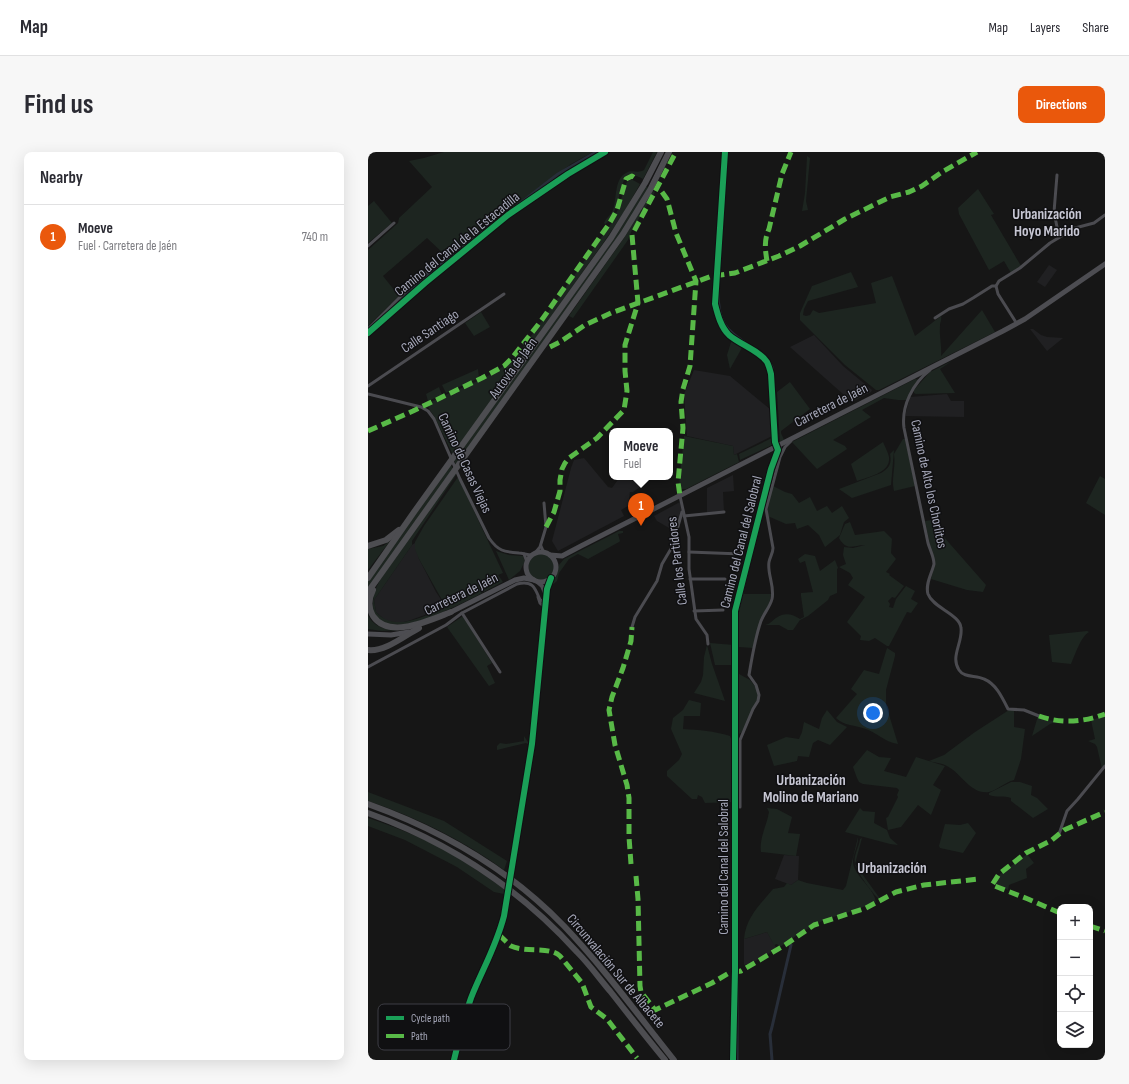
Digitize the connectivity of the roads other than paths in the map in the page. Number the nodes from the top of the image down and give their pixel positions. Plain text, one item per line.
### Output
1 (661, 152) edge
2 (669, 152) edge
3 (1057, 175) dead end
4 (1105, 215) edge
5 (394, 223) dead end
6 (1059, 237) junction
7 (368, 246) edge
8 (1105, 264) edge
9 (433, 268) dead end
10 (996, 286) junction
11 (504, 294) dead end
12 (935, 318) dead end
13 (1017, 324) junction
14 (368, 329) edge
15 (936, 366) junction
16 (368, 386) edge
17 (368, 394) edge
18 (792, 439) junction
19 (680, 496) junction
20 (544, 503) dead end
21 (683, 511) junction
22 (414, 512) junction
23 (724, 512) dead end
24 (684, 516) junction
25 (541, 545) junction
26 (368, 546) edge
27 (689, 552) junction
28 (544, 553) junction
29 (524, 554) junction
30 (534, 554) junction
31 (741, 554) dead end
32 (550, 556) junction
33 (562, 556) junction
34 (527, 563) junction
35 (556, 569) junction
36 (368, 578) edge
37 (550, 578) junction
38 (690, 578) junction
39 (377, 579) junction
40 (725, 579) dead end
41 (515, 580) junction
42 (535, 580) junction
43 (368, 592) edge
44 (538, 594) junction
45 (546, 600) junction
46 (545, 607) junction
47 (723, 610) dead end
48 (694, 611) junction
49 (451, 612) junction
50 (462, 613) junction
51 (632, 627) dead end
52 (419, 628) junction
53 (368, 634) edge
54 (708, 644) dead end
55 (368, 650) edge
56 (368, 668) edge
57 (500, 672) dead end
58 (1039, 716) dead end
59 (1105, 766) edge
60 (368, 804) edge
61 (740, 807) dead end
62 (368, 812) edge
63 (1059, 834) dead end
64 (470, 1004) edge
65 (457, 1050) edge
66 (454, 1060) edge
67 (665, 1060) edge
68 (674, 1060) edge

1 - 22 highway, Autovía de Jaén
2 - 39 highway, Autovía de Jaén
3 - 6 street
4 - 6 street
5 - 7 street
6 - 10 street
8 - 13 highway, Carretera de Jaén
9 - 14 street
10 - 12 street
10 - 13 street
11 - 16 street, Calle Santiago
13 - 15 highway, Carretera de Jaén
15 - 18 highway, Carretera de Jaén
15 - 58 street, Camino de Alto los Chorlitos
17 - 29 street, Camino de Casas Viejas
18 - 19 highway, Carretera de Jaén
18 - 61 street
19 - 21 street, Calle los Partidores
19 - 33 highway, Carretera de Jaén
20 - 25 street
21 - 24 street, Calle los Partidores
21 - 51 street
22 - 26 highway
22 - 36 highway, Autovía de Jaén
23 - 24 street
24 - 27 street, Calle los Partidores
25 - 28 street
25 - 30 street
27 - 31 street
27 - 38 street, Calle los Partidores
28 - 30 highway
28 - 32 highway
29 - 30 street
29 - 34 street
30 - 34 highway
32 - 33 highway, Carretera de Jaén
32 - 35 highway
33 - 35 highway
34 - 41 highway, Carretera de Jaén
34 - 42 highway
35 - 37 highway
37 - 42 highway
37 - 45 street
38 - 40 street
38 - 48 street, Calle los Partidores
39 - 43 highway, Autovía de Jaén
39 - 49 highway
41 - 42 highway, Carretera de Jaén
41 - 49 highway, Carretera de Jaén
42 - 45 street
44 - 45 street
44 - 46 street
44 - 50 street
45 - 46 street
46 - 64 street
47 - 48 street
48 - 54 street, Calle los Partidores
49 - 52 highway, Carretera de Jaén
50 - 56 street
50 - 57 street
52 - 53 highway, Carretera de Jaén
52 - 55 highway
59 - 63 street
60 - 68 highway, Circunvalación Sur de Albacete
62 - 67 highway, Circunvalación Sur de Albacete
65 - 66 street

